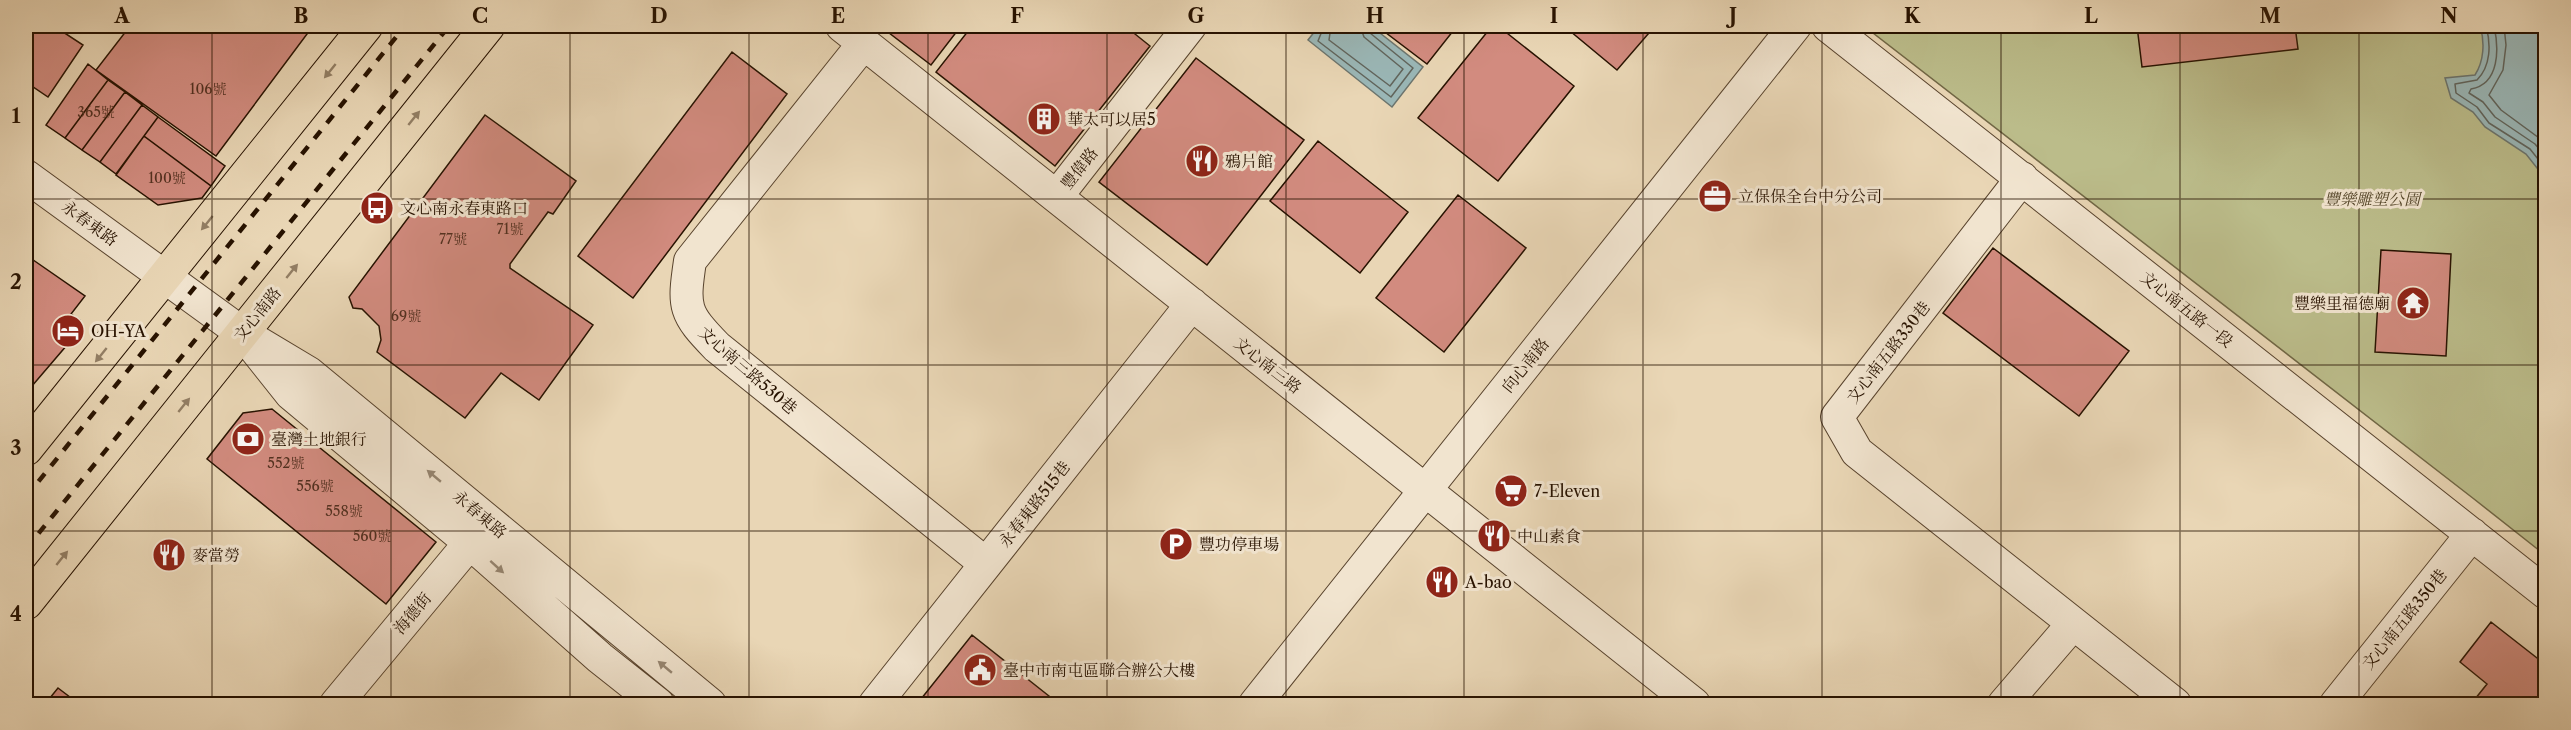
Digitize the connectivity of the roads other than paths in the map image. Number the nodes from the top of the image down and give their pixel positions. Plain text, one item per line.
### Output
1 (366, 26) edge
2 (488, 26) edge
3 (1190, 26) edge
4 (1795, 26) edge
5 (1828, 26) edge
6 (853, 34) edge
7 (26, 176) edge
8 (2022, 178) junction
9 (1057, 196) junction
10 (164, 277) junction
11 (1192, 304) junction
12 (242, 333) junction
13 (26, 449) edge
14 (1425, 490) junction
15 (479, 532) junction
16 (2472, 534) junction
17 (986, 564) junction
18 (2546, 593) edge
19 (26, 603) edge
20 (2072, 625) junction
21 (336, 705) edge
22 (658, 705) edge
23 (710, 705) edge
24 (875, 705) edge
25 (1255, 705) edge
26 (1694, 705) edge
27 (2004, 705) edge
28 (2175, 705) edge
29 (2336, 705) edge

1 -> 10 main road
12 -> 2 main road, 文心南路
3 - 9 street, 豐偉路
4 - 14 street, 向心南路
5 - 8 street, 文心南五路一段
6 - 9 street, 文心南三路
6 - 17 street, 文心南三路530巷
7 - 10 street, 永春東路
8 - 16 street, 文心南五路一段
8 - 20 street, 文心南五路330巷
9 - 11 street, 文心南三路
10 - 12 street, 永春東路
10 -> 13 main road
11 - 14 street, 文心南三路
11 - 17 street, 永春東路515巷
12 - 15 street, 永春東路
19 -> 12 main road, 文心南路
14 - 25 street, 向心南路
14 - 26 street, 文心南三路
15 - 21 street, 海德街
15 -> 22 street, 永春東路
23 -> 15 street, 永春東路
16 - 18 street, 文心南五路一段
16 - 29 street, 文心南五路350巷
17 - 24 street, 永春東路515巷
20 - 27 street
20 - 28 street

